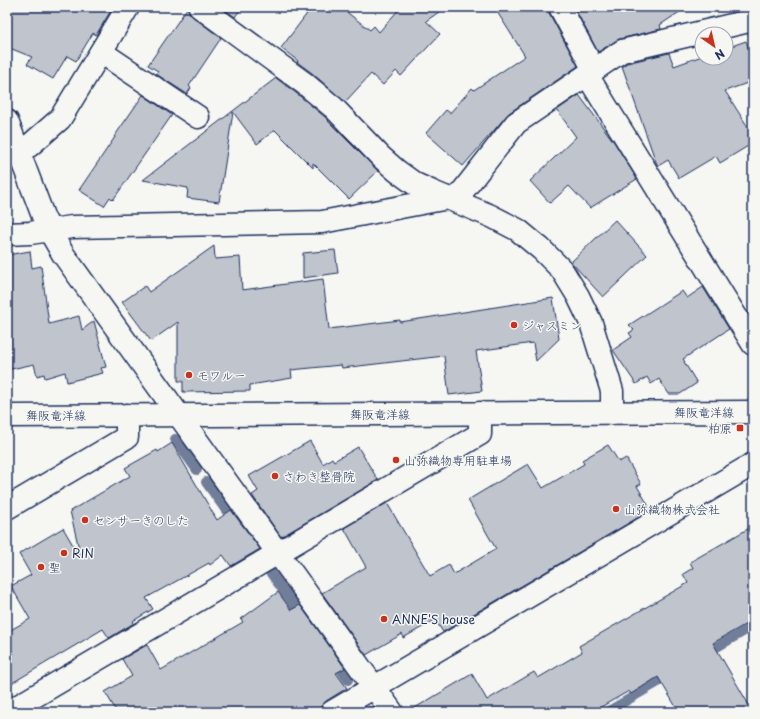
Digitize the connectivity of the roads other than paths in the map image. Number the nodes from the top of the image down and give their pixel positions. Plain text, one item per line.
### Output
1 (128, 7) edge
2 (200, 7) edge
3 (560, 7) edge
4 (753, 20) edge
5 (101, 52) junction
6 (590, 72) junction
7 (198, 117) dead end
8 (7, 121) edge
9 (18, 150) junction
10 (452, 200) junction
11 (50, 230) junction
12 (7, 234) edge
13 (753, 344) edge
14 (753, 412) edge
15 (480, 413) junction
16 (612, 413) junction
17 (128, 415) junction
18 (179, 415) junction
19 (7, 416) edge
20 (753, 464) edge
21 (7, 508) edge
22 (278, 553) junction
23 (374, 687) junction
24 (8, 712) edge
25 (332, 712) edge
26 (392, 712) edge

1 - 5 street
2 - 10 street
3 - 6 street
4 - 6 street
5 - 7 street
5 - 9 street
6 - 10 street
6 - 13 street
8 - 9 street
9 - 11 street
10 - 11 street
10 - 16 street
11 - 12 street
11 - 18 street
14 - 16 street, 舞阪竜洋線
15 - 16 street, 舞阪竜洋線
15 - 18 street, 舞阪竜洋線
15 - 22 street
17 - 18 street, 舞阪竜洋線
17 - 19 street, 舞阪竜洋線
17 - 21 street
18 - 22 street
20 - 23 street
22 - 23 street
22 - 24 street
23 - 25 street
23 - 26 street

